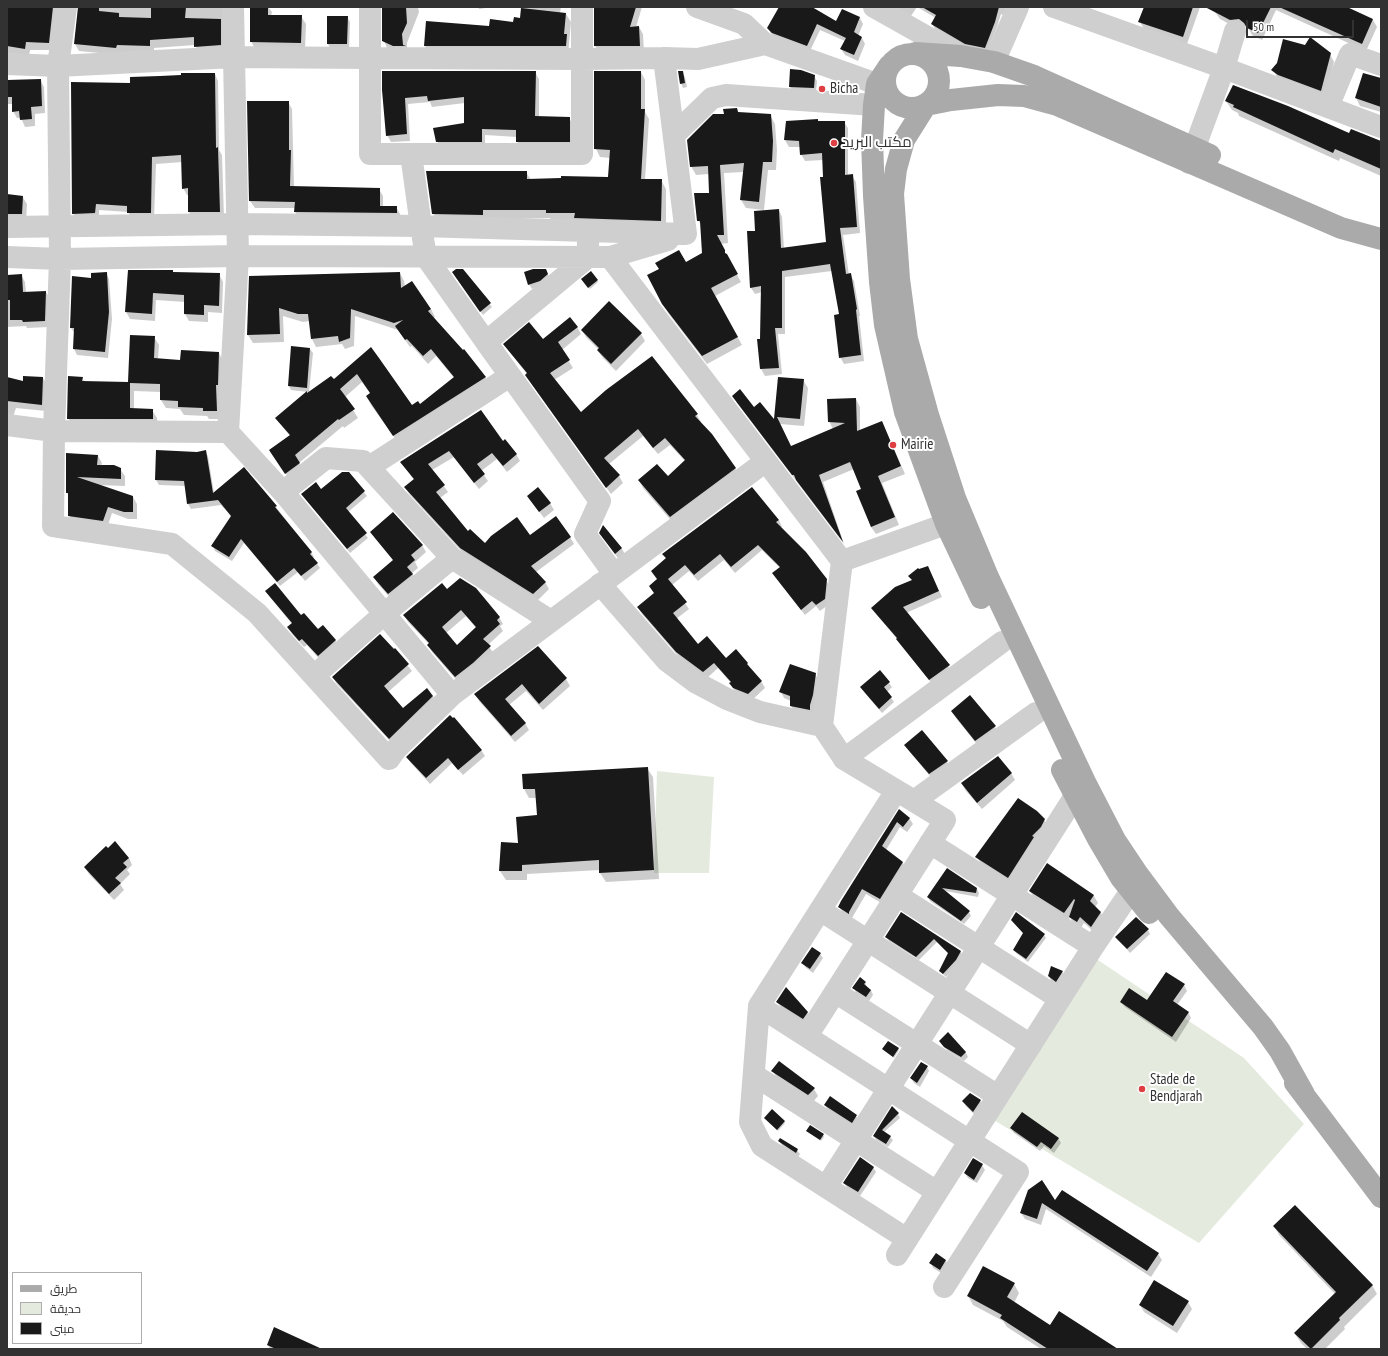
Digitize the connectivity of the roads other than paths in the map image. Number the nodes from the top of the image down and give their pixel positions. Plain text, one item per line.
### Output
1 (66, 7) edge
2 (233, 7) edge
3 (370, 7) edge
4 (582, 7) edge
5 (697, 7) edge
6 (874, 7) edge
7 (1018, 7) edge
8 (1054, 7) edge
9 (906, 15) edge
10 (1235, 31) dead end
11 (765, 44) junction
12 (915, 53) junction
13 (961, 56) junction
14 (234, 57) junction
15 (370, 58) junction
16 (664, 58) junction
17 (582, 59) junction
18 (994, 62) junction
19 (7, 64) edge
20 (58, 66) junction
21 (1381, 66) edge
22 (1224, 68) junction
23 (883, 75) junction
24 (926, 104) junction
25 (874, 106) junction
26 (1328, 107) junction
27 (1381, 127) edge
28 (674, 134) junction
29 (411, 154) junction
30 (1192, 155) junction
31 (238, 224) junction
32 (59, 226) junction
33 (421, 226) junction
34 (1381, 226) edge
35 (7, 227) edge
36 (588, 231) junction
37 (686, 234) junction
38 (1381, 239) edge
39 (238, 256) junction
40 (7, 257) edge
41 (426, 257) junction
42 (588, 257) junction
43 (610, 257) junction
44 (60, 259) junction
45 (486, 342) junction
46 (510, 376) junction
47 (7, 425) edge
48 (54, 431) junction
49 (228, 432) junction
50 (766, 461) junction
51 (369, 467) junction
52 (283, 492) junction
53 (946, 524) junction
54 (452, 558) junction
55 (842, 562) junction
56 (607, 579) junction
57 (384, 614) junction
58 (551, 621) junction
59 (1002, 642) junction
60 (314, 676) junction
61 (452, 695) junction
62 (1036, 713) junction
63 (822, 726) junction
64 (844, 759) junction
65 (905, 796) junction
66 (1075, 796) junction
67 (930, 843) junction
68 (1131, 891) junction
69 (897, 895) junction
70 (1012, 895) junction
71 (820, 910) junction
72 (868, 940) junction
73 (979, 947) junction
74 (1093, 947) junction
75 (835, 992) junction
76 (950, 993) junction
77 (1060, 999) junction
78 (759, 1006) junction
79 (807, 1036) junction
80 (917, 1044) junction
81 (1031, 1045) junction
82 (754, 1075) junction
83 (888, 1089) junction
84 (1304, 1094) junction
85 (998, 1096) junction
86 (856, 1140) junction
87 (970, 1141) junction
88 (826, 1187) junction
89 (937, 1192) junction
90 (1381, 1197) edge
91 (944, 1287) dead end

1 - 20 street
2 - 14 street
3 - 15 street
4 - 17 street
5 - 11 street
6 - 9 street
7 - 18 street
8 - 22 street
9 - 13 street
10 - 22 street
11 - 16 street
11 - 23 street
12 - 13 main road
12 - 23 main road
12 - 24 main road
13 - 18 main road
14 - 15 street
14 - 20 street
14 - 31 street
15 - 17 street
15 - 29 street
16 - 17 street
16 - 28 street
17 - 29 street
18 - 30 main road
19 - 20 street
20 - 32 street
21 - 26 street
22 - 26 street
22 - 30 street
23 - 24 main road
23 - 25 main road
24 - 30 main road
24 - 84 main road
25 - 28 street
25 - 53 main road
26 - 27 street
28 - 37 street
29 - 33 street
30 - 34 main road
30 - 38 main road
31 - 32 street
31 - 33 street
31 - 39 street
32 - 35 street
32 - 44 street
33 - 36 street
33 - 41 street
36 - 37 street
36 - 42 street
37 - 43 street
39 - 41 street
39 - 44 street
39 - 49 street
40 - 44 street
41 - 42 street
41 - 45 street
42 - 43 street
42 - 45 street
43 - 50 street
44 - 48 street
45 - 46 street
46 - 51 street
46 - 56 street
47 - 48 street
48 - 49 street
48 - 60 street
49 - 52 street
50 - 55 street
50 - 56 street
51 - 52 street
51 - 54 street
52 - 57 street
53 - 55 street
53 - 59 main road
54 - 57 street
54 - 58 street
55 - 63 street
56 - 58 street
56 - 63 street
57 - 60 street
57 - 61 street
58 - 61 street
59 - 62 main road
59 - 64 street
60 - 61 street
62 - 65 street
62 - 66 main road
63 - 64 street
64 - 65 street
65 - 67 street
65 - 71 street
66 - 68 main road
66 - 70 street
67 - 69 street
67 - 70 street
68 - 74 street
68 - 84 main road
69 - 72 street
69 - 73 street
70 - 73 street
70 - 74 street
71 - 72 street
71 - 78 street
72 - 75 street
72 - 76 street
73 - 76 street
73 - 77 street
74 - 77 street
75 - 79 street
75 - 80 street
76 - 80 street
76 - 81 street
77 - 81 street
78 - 79 street
78 - 82 street
79 - 83 street
80 - 83 street
80 - 85 street
81 - 85 street
82 - 86 street
82 - 88 street
83 - 86 street
83 - 87 street
84 - 90 main road
85 - 87 street
86 - 88 street
86 - 89 street
87 - 89 street
87 - 91 street
88 - 89 street

